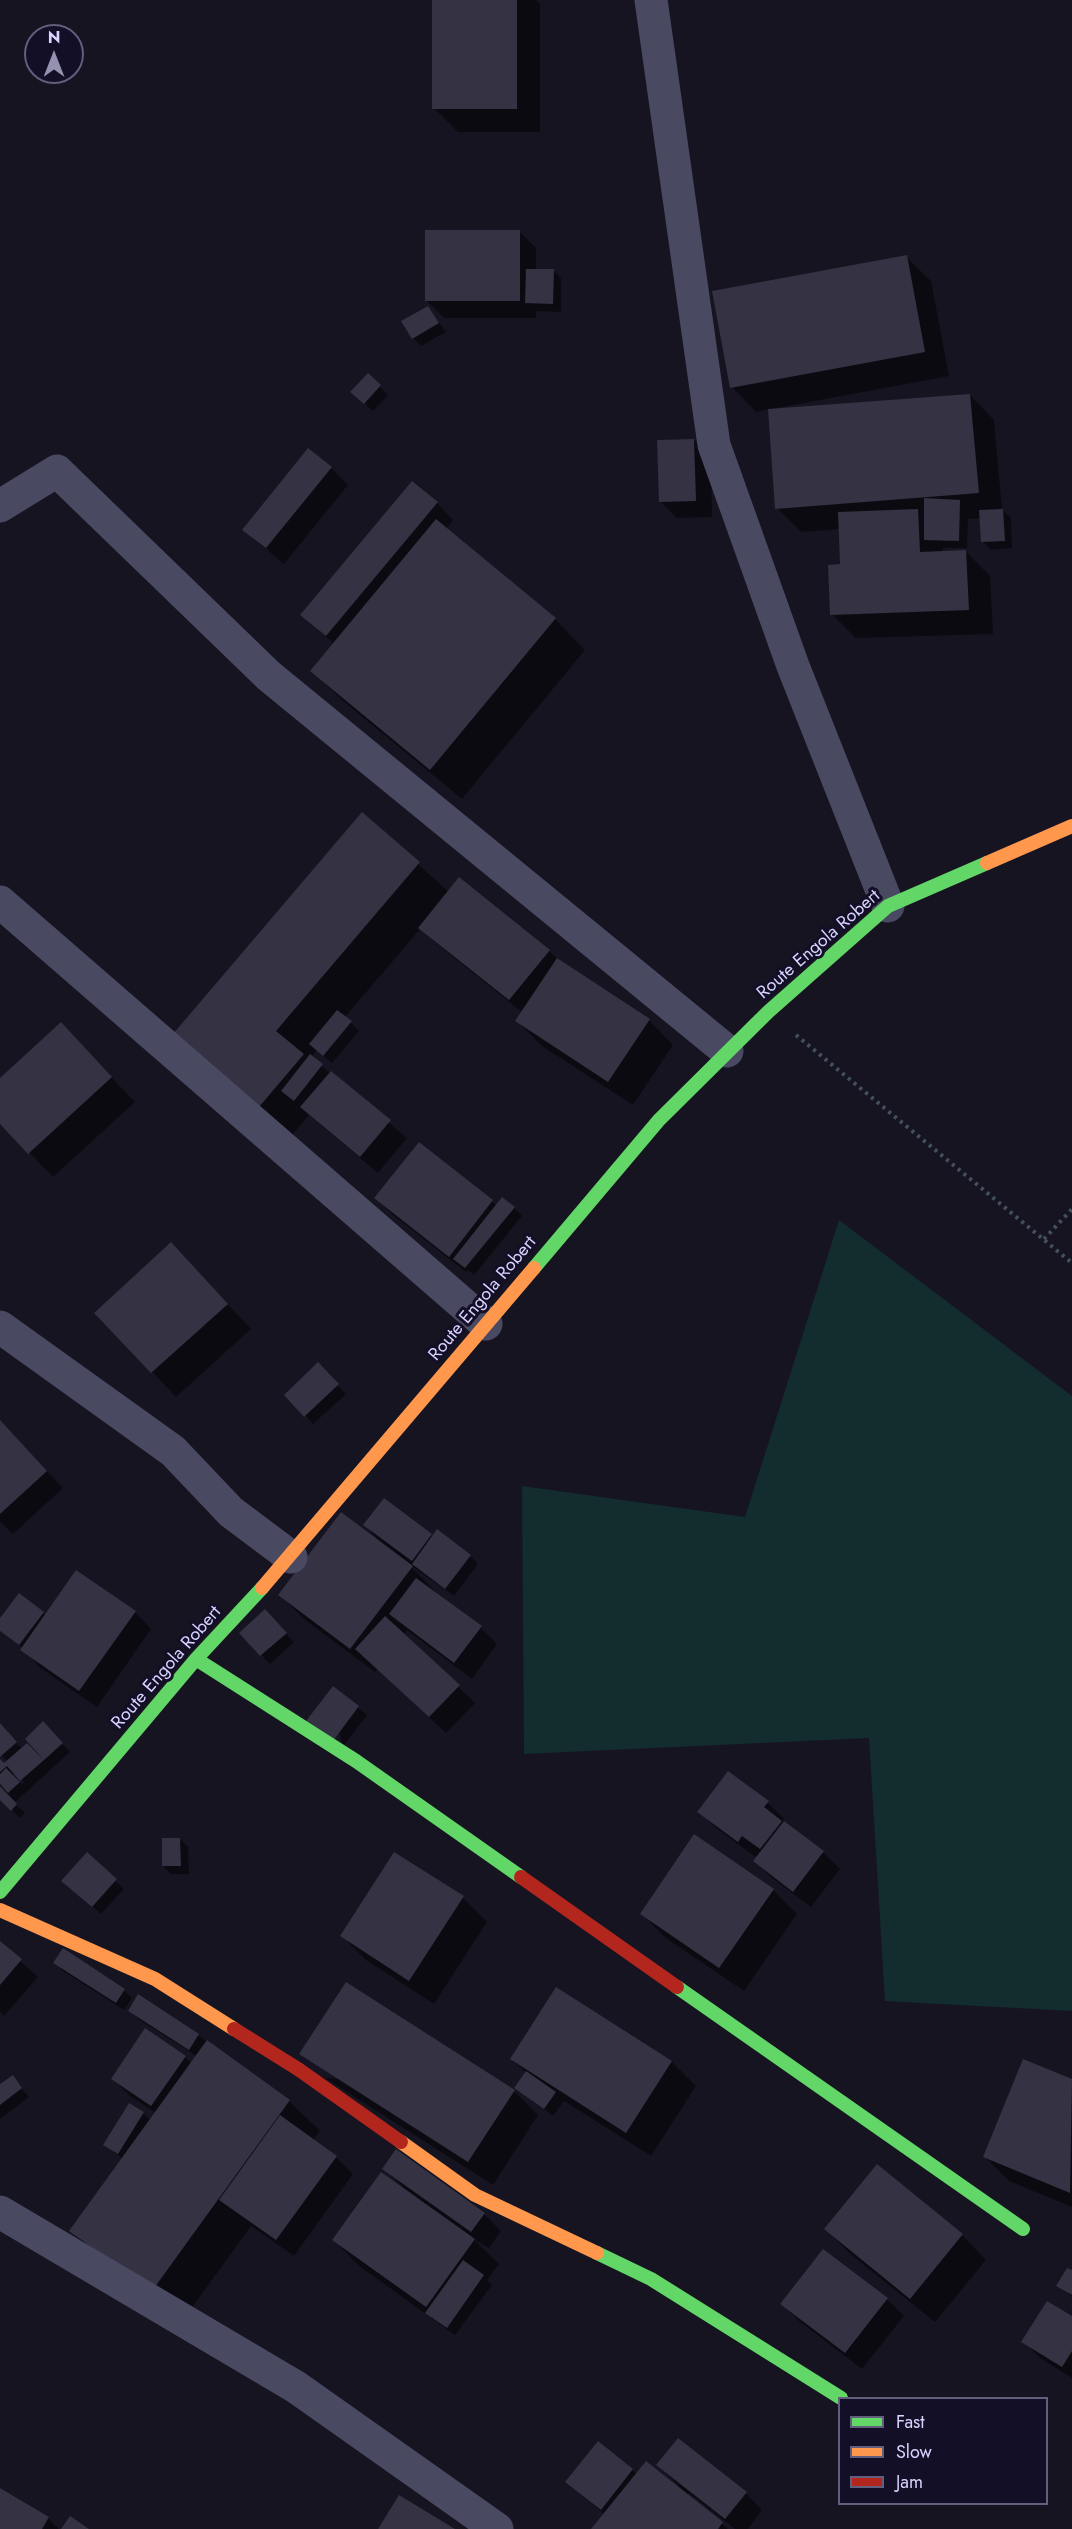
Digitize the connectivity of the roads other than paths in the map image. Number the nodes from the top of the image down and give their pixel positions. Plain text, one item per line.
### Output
1 (651, 0) edge
2 (0, 506) edge
3 (1072, 826) edge
4 (0, 902) edge
5 (888, 906) junction
6 (727, 1051) junction
7 (486, 1323) junction
8 (0, 1326) edge
9 (291, 1557) junction
10 (196, 1659) junction
11 (0, 1892) edge
12 (0, 1910) edge
13 (0, 2212) edge
14 (1023, 2229) dead end
15 (840, 2397) edge
16 (497, 2529) edge

1 - 5 street
2 - 6 street
3 - 5 street, Route Engola Robert
4 - 7 street
5 - 6 street, Route Engola Robert
6 - 7 street, Route Engola Robert
7 - 9 street, Route Engola Robert
8 - 9 street
9 - 10 street, Route Engola Robert
10 - 11 street, Route Engola Robert
10 - 14 street
12 - 15 street
13 - 16 street

